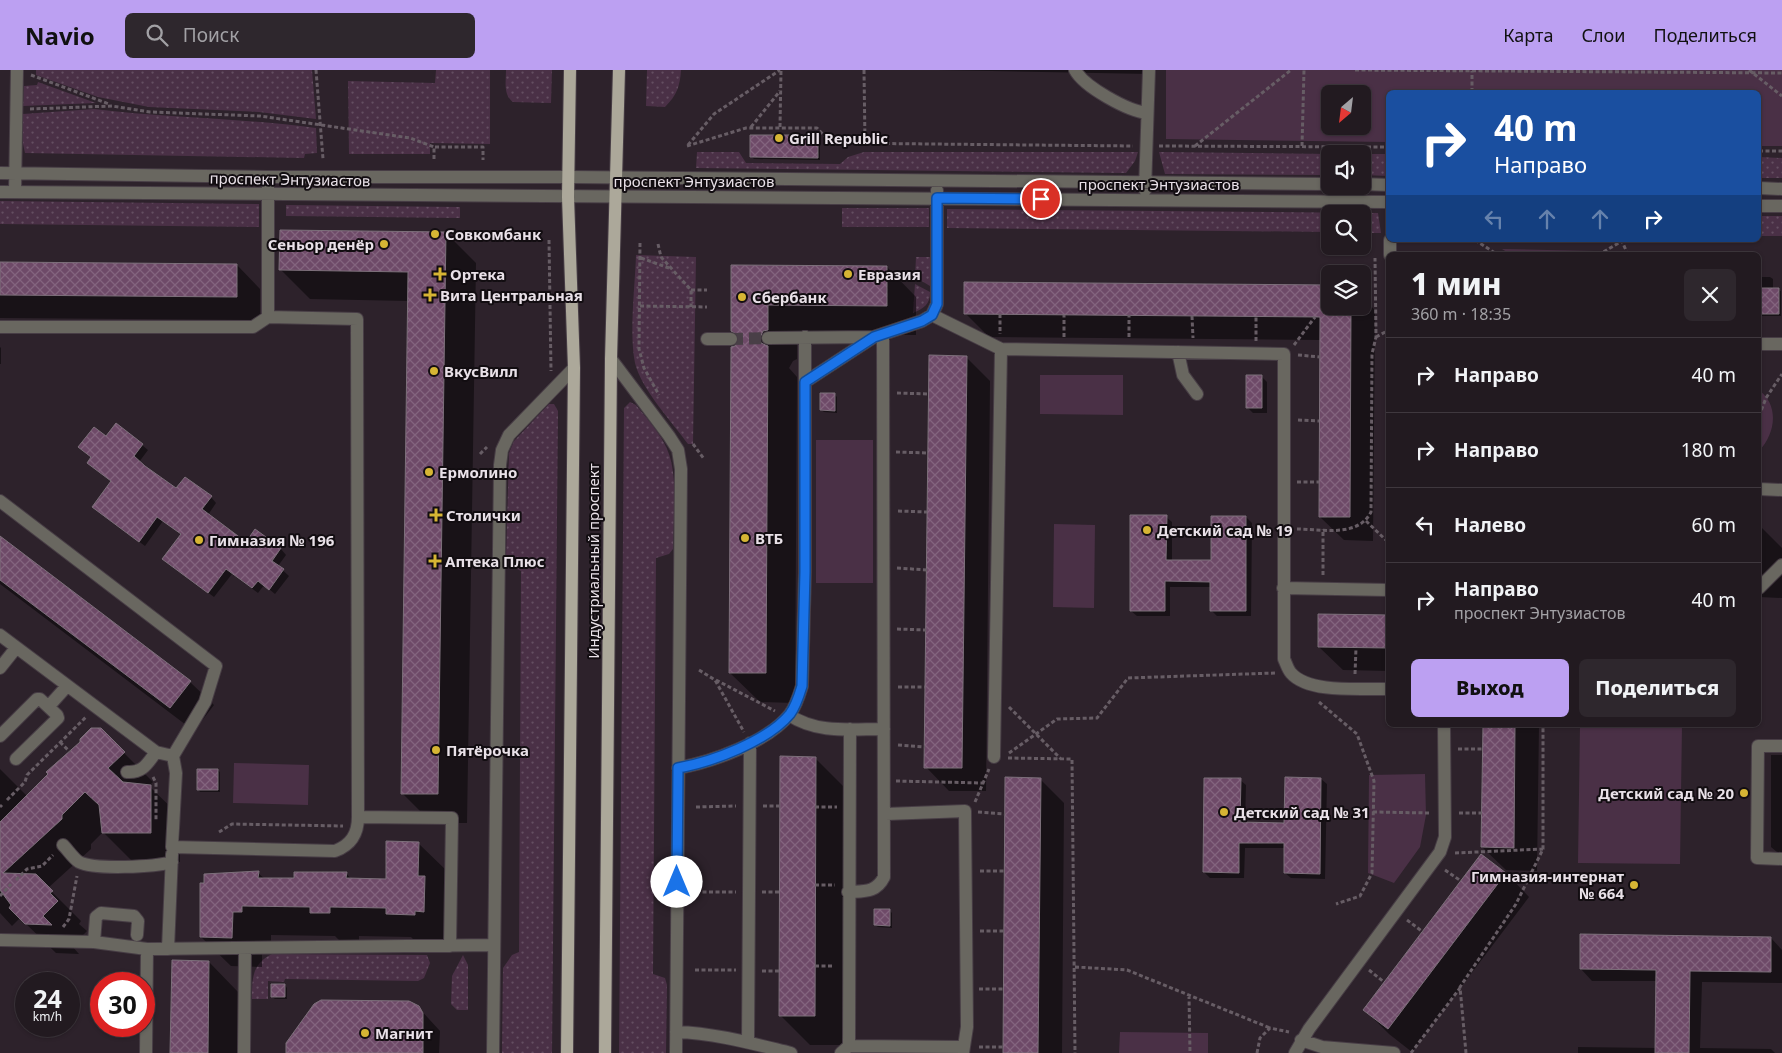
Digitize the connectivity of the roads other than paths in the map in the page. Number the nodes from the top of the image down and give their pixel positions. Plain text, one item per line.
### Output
1 (17, 70) edge
2 (570, 70) edge
3 (619, 70) edge
4 (1075, 70) edge
5 (1149, 70) edge
6 (1147, 113) junction
7 (0, 173) edge
8 (15, 173) junction
9 (268, 177) junction
10 (340, 177) junction
11 (569, 177) junction
12 (617, 178) junction
13 (937, 181) junction
14 (1145, 183) junction
15 (1321, 184) edge
16 (1371, 185) edge
17 (1386, 186) edge
18 (1761, 188) edge
19 (1782, 189) edge
20 (0, 192) edge
21 (15, 192) junction
22 (268, 195) junction
23 (340, 196) junction
24 (568, 197) junction
25 (617, 197) junction
26 (937, 198) junction
27 (1145, 200) junction
28 (1386, 202) edge
29 (1761, 206) edge
30 (1782, 206) edge
31 (932, 315) junction
32 (268, 317) junction
33 (0, 327) edge
34 (878, 336) junction
35 (805, 337) junction
36 (731, 338) tunnel mouth
37 (768, 338) tunnel mouth
38 (706, 339) dead end
39 (1761, 344) edge
40 (1782, 344) edge
41 (1001, 349) junction
42 (1178, 352) junction
43 (611, 359) junction
44 (574, 368) junction
45 (805, 382) junction
46 (1198, 394) dead end
47 (1761, 489) edge
48 (1782, 490) edge
49 (0, 501) edge
50 (1782, 565) edge
51 (1761, 586) edge
52 (1284, 588) junction
53 (1386, 590) edge
54 (0, 635) edge
55 (16, 648) junction
56 (0, 668) edge
57 (67, 686) junction
58 (1386, 689) edge
59 (49, 706) junction
60 (789, 714) junction
61 (1444, 727) edge
62 (850, 729) junction
63 (884, 729) junction
64 (0, 736) edge
65 (750, 743) junction
66 (1782, 746) edge
67 (156, 752) junction
68 (172, 756) junction
69 (994, 758) road end
70 (16, 759) dead end
71 (678, 768) junction
72 (127, 772) dead end
73 (886, 814) junction
74 (358, 821) junction
75 (63, 845) road end
76 (172, 847) junction
77 (1782, 858) edge
78 (172, 862) junction
79 (848, 888) junction
80 (136, 935) dead end
81 (0, 940) edge
82 (94, 942) junction
83 (450, 946) junction
84 (494, 946) junction
85 (245, 948) junction
86 (147, 949) junction
87 (168, 949) junction
88 (676, 1032) junction
89 (1302, 1040) junction
90 (748, 1042) junction
91 (845, 1049) edge
92 (962, 1050) edge
93 (146, 1053) edge
94 (244, 1053) edge
95 (493, 1053) edge
96 (567, 1053) edge
97 (605, 1053) edge
98 (676, 1053) edge
99 (791, 1053) edge
100 (1295, 1053) edge
101 (1394, 1053) edge

1 - 8 street
2 - 11 main road, Индустриальный проспект
3 - 12 main road, Индустриальный проспект
4 - 6 street
5 - 6 street
6 - 14 street
7 - 8 street, проспект Энтузиастов
8 - 9 street, проспект Энтузиастов
8 - 21 street
9 - 10 street, проспект Энтузиастов
9 - 22 street
10 - 11 street, проспект Энтузиастов
10 - 23 street
11 - 12 street, проспект Энтузиастов
11 - 24 main road, Индустриальный проспект
12 - 13 street, проспект Энтузиастов
12 - 25 main road, Индустриальный проспект
13 - 14 street, проспект Энтузиастов
13 - 26 street
14 - 15 street, проспект Энтузиастов
14 - 27 street
16 - 17 street
18 - 19 street
20 - 21 street, проспект Энтузиастов
21 - 22 street, проспект Энтузиастов
22 - 23 street, проспект Энтузиастов
22 - 32 street
23 - 24 street, проспект Энтузиастов
24 - 25 street, проспект Энтузиастов
24 - 44 main road, Индустриальный проспект
25 - 26 street, проспект Энтузиастов
25 - 43 main road, Индустриальный проспект
26 - 27 street, проспект Энтузиастов
26 - 31 street
27 - 28 street, проспект Энтузиастов
29 - 30 street
31 - 34 street
31 - 41 street
32 - 33 street
32 - 74 street
34 - 35 street
34 - 45 street
34 - 63 street
35 - 37 street
35 - 45 street
36 - 38 street
39 - 40 street
41 - 42 street
41 - 69 street
42 - 46 street
42 - 52 street
43 - 71 street
43 - 97 main road, Индустриальный проспект
44 - 84 street
44 - 96 main road, Индустриальный проспект
45 - 60 street
47 - 48 street
49 - 68 street
50 - 51 street
52 - 53 street
52 - 58 street
54 - 55 street
55 - 56 street
55 - 57 street
57 - 59 street
57 - 67 street
59 - 64 street
59 - 70 street
60 - 62 street
60 - 65 street
61 - 89 street
62 - 63 street
62 - 79 street
63 - 73 street
65 - 71 street
65 - 90 street
66 - 77 street
67 - 68 street
67 - 72 street
68 - 76 street
71 - 88 street
73 - 79 street
73 - 92 street
74 - 76 street
74 - 83 street
75 - 78 street
76 - 78 street
78 - 87 street
79 - 91 street
80 - 82 street
81 - 82 street
82 - 86 street
83 - 84 street
83 - 85 street
84 - 95 street
85 - 87 street
85 - 94 street
86 - 87 street
86 - 93 street
88 - 90 street
88 - 98 street
89 - 100 street
89 - 101 street
90 - 99 street
91 - 92 street

